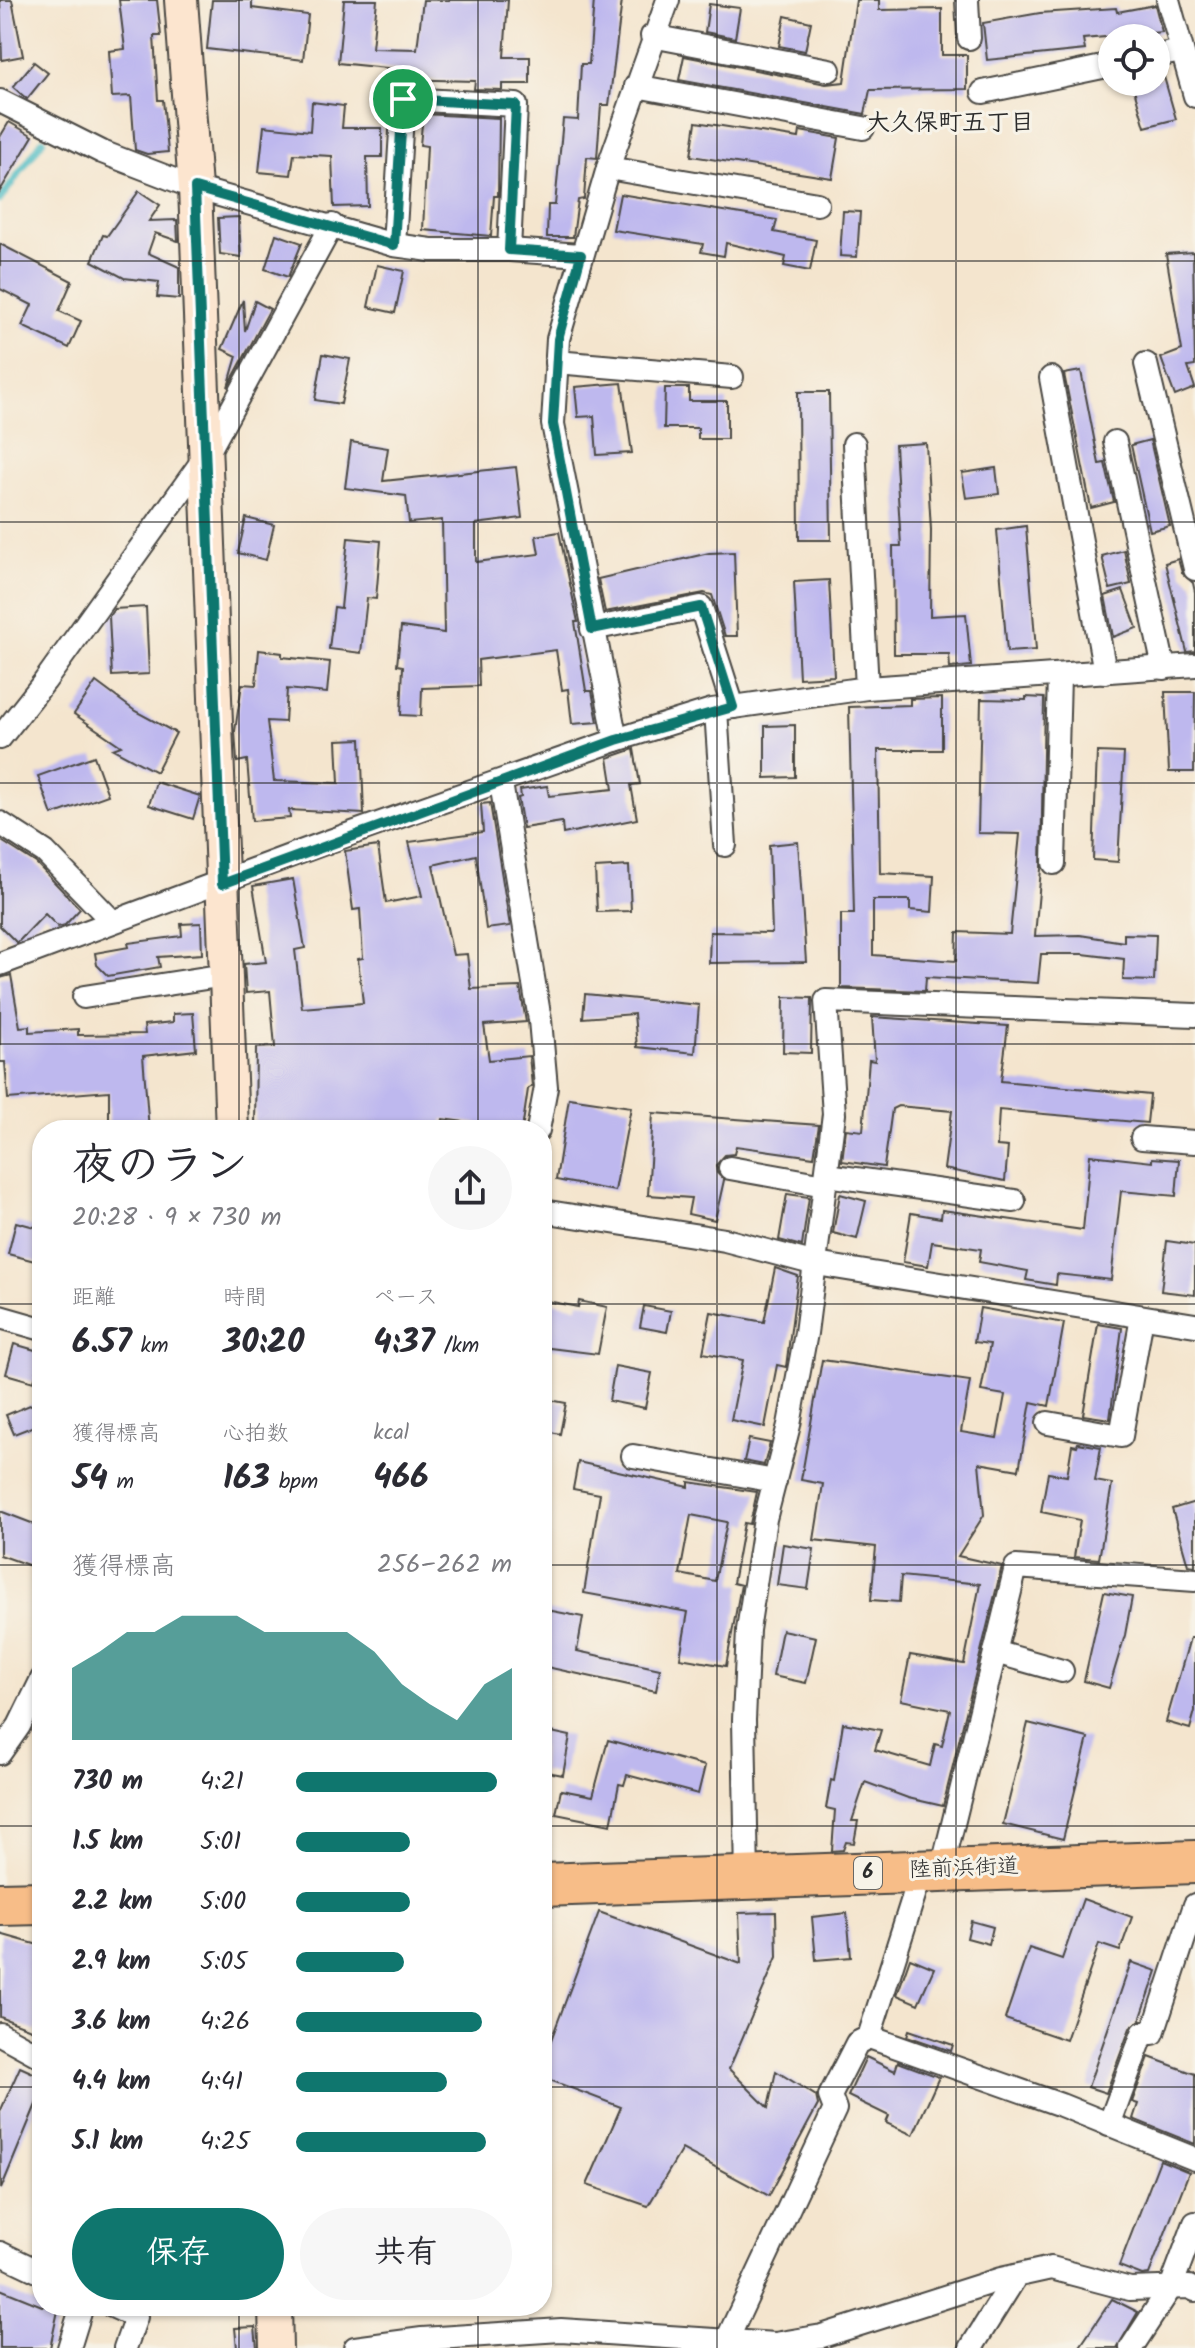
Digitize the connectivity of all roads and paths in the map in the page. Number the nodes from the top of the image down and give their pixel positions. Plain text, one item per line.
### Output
1 (181, 0) edge
2 (668, 0) edge
3 (967, 0) edge
4 (1168, 0) edge
5 (652, 36) junction
6 (969, 38) dead end
7 (1182, 51) junction
8 (1170, 53) edge
9 (1098, 68) edge
10 (829, 70) dead end
11 (636, 86) junction
12 (983, 92) dead end
13 (1195, 96) edge
14 (0, 101) edge
15 (863, 128) dead end
16 (608, 168) junction
17 (195, 188) junction
18 (817, 204) dead end
19 (332, 225) junction
20 (394, 245) junction
21 (509, 250) junction
22 (581, 255) junction
23 (556, 362) junction
24 (1146, 364) dead end
25 (732, 377) dead end
26 (1051, 378) dead end
27 (1115, 442) dead end
28 (854, 444) dead end
29 (206, 456) junction
30 (1195, 569) edge
31 (592, 629) junction
32 (1195, 665) edge
33 (1164, 668) junction
34 (1105, 672) junction
35 (1059, 676) junction
36 (867, 688) junction
37 (724, 708) junction
38 (0, 738) edge
39 (616, 740) junction
40 (501, 783) junction
41 (0, 823) edge
42 (725, 845) dead end
43 (1054, 863) dead end
44 (222, 884) junction
45 (112, 921) junction
46 (0, 964) edge
47 (225, 975) junction
48 (84, 997) dead end
49 (1195, 1015) edge
50 (232, 1120) edge
51 (540, 1120) edge
52 (1142, 1138) dead end
53 (1195, 1142) edge
54 (730, 1168) dead end
55 (826, 1180) junction
56 (1014, 1201) dead end
57 (552, 1213) edge
58 (816, 1264) junction
59 (0, 1317) edge
60 (1142, 1317) junction
61 (1195, 1325) edge
62 (32, 1326) edge
63 (1048, 1423) dead end
64 (633, 1456) dead end
65 (775, 1481) junction
66 (1195, 1580) edge
67 (995, 1652) junction
68 (1062, 1671) dead end
69 (32, 1699) edge
70 (0, 1753) edge
71 (1195, 1862) edge
72 (932, 1870) junction
73 (747, 1879) junction
74 (552, 1885) edge
75 (32, 1903) edge
76 (0, 1904) edge
77 (1195, 1905) edge
78 (0, 2034) edge
79 (869, 2037) junction
80 (32, 2052) edge
81 (1109, 2125) junction
82 (1195, 2159) edge
83 (1195, 2223) edge
84 (0, 2253) edge
85 (32, 2268) edge
86 (1016, 2276) junction
87 (1171, 2287) junction
88 (1195, 2290) edge
89 (79, 2316) edge
90 (134, 2316) edge
91 (275, 2316) edge
92 (727, 2340) junction
93 (69, 2348) edge
94 (125, 2348) edge
95 (276, 2348) edge
96 (355, 2348) edge
97 (971, 2348) edge
98 (1131, 2348) edge

1 - 17 street
2 - 5 street
3 - 6 street
4 - 7 street
5 - 10 street
5 - 11 street
7 - 8 street
7 - 13 street
9 - 12 street
11 - 15 street
11 - 16 street
14 - 17 street
16 - 18 street
16 - 22 street
17 - 19 street
17 - 29 street
19 - 20 street
19 - 29 street
20 - 21 street
20 - 21 street
21 - 22 street
22 - 23 street
23 - 25 street
23 - 31 street
24 - 30 street
26 - 34 street
27 - 33 street
28 - 36 street
29 - 38 street
29 - 44 street
31 - 37 street
31 - 39 street
32 - 33 street
33 - 34 street
34 - 35 street
35 - 36 street
35 - 43 street
36 - 37 street
37 - 39 street
37 - 42 street
39 - 40 street
40 - 44 street
40 - 51 street
41 - 45 street
44 - 45 street
44 - 47 street
45 - 46 street
47 - 48 street
47 - 50 street
49 - 55 street
52 - 53 street
54 - 55 street
55 - 56 street
55 - 58 street
57 - 58 street
58 - 60 street
58 - 65 street
59 - 62 street
60 - 61 street
60 - 63 street
64 - 65 street
65 - 73 street
66 - 67 street
67 - 68 street
67 - 72 street
69 - 70 street
71 - 72 highway, 陸前浜街道 / 6
72 - 73 highway, 陸前浜街道 / 6
72 - 79 street
73 - 74 highway, 陸前浜街道 / 6
75 - 76 highway
77 - 81 street
78 - 80 street
79 - 81 street
79 - 92 street
81 - 82 street
83 - 87 street
84 - 85 street
86 - 87 street
86 - 92 street
86 - 97 street
87 - 88 street
87 - 98 street
89 - 93 street
90 - 94 street
91 - 95 street
92 - 96 street

